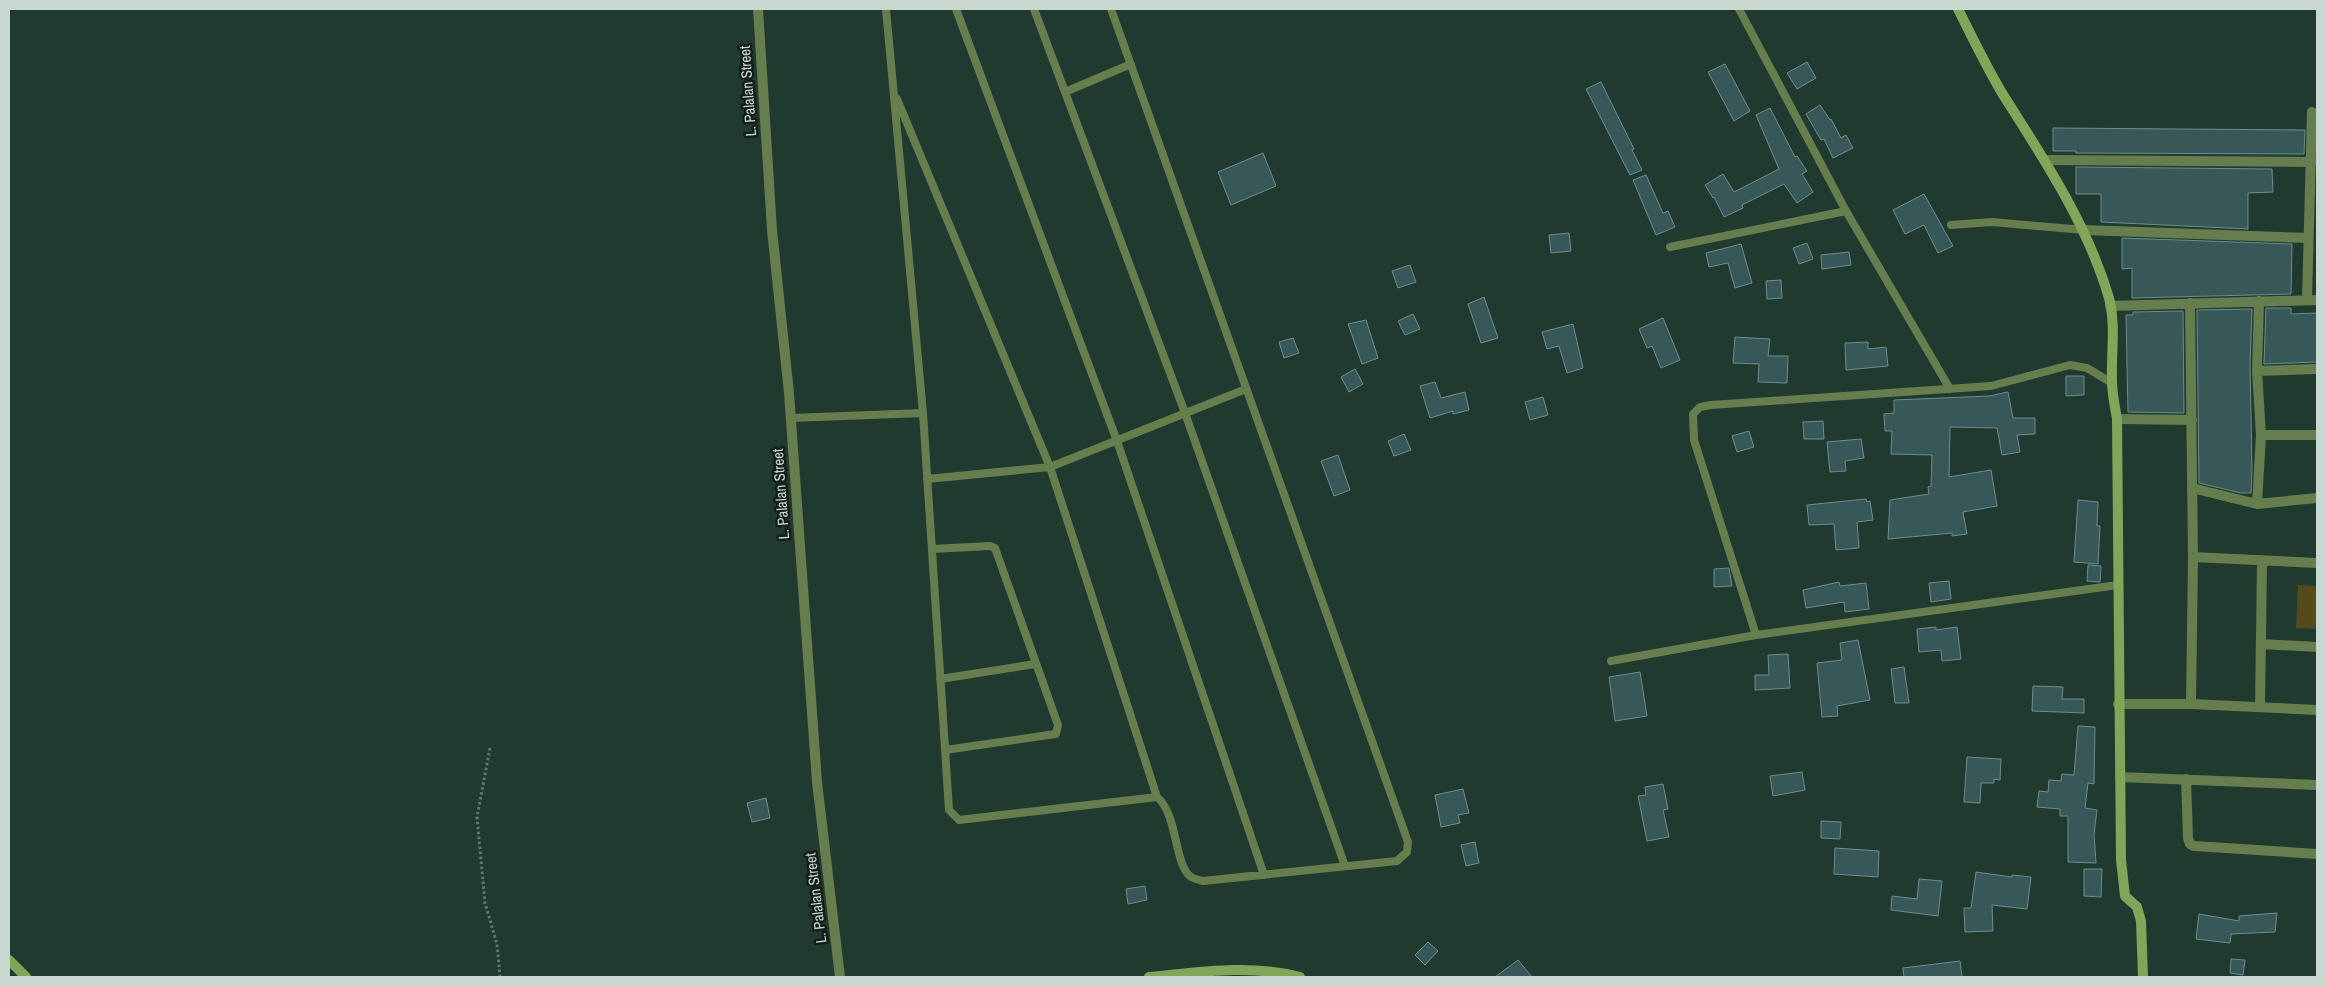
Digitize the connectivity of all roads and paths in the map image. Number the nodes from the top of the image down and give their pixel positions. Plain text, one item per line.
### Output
1 (758, 9) edge
2 (886, 9) edge
3 (956, 9) edge
4 (1034, 9) edge
5 (1112, 9) edge
6 (1739, 9) edge
7 (1958, 9) edge
8 (1131, 64) junction
9 (893, 90) junction
10 (1065, 92) junction
11 (2312, 112) dead end
12 (2045, 160) junction
13 (2312, 162) junction
14 (1846, 211) junction
15 (1951, 225) dead end
16 (2084, 230) junction
17 (2308, 238) junction
18 (1670, 247) dead end
19 (2312, 300) edge
20 (2259, 301) junction
21 (2190, 303) junction
22 (2110, 306) junction
23 (2317, 369) edge
24 (2257, 371) junction
25 (2112, 383) junction
26 (1246, 389) junction
27 (1950, 389) junction
28 (923, 412) junction
29 (1185, 413) junction
30 (791, 418) junction
31 (2117, 419) junction
32 (2192, 420) junction
33 (2260, 435) junction
34 (2317, 435) edge
35 (1117, 441) junction
36 (1050, 467) junction
37 (927, 479) junction
38 (2192, 488) junction
39 (2317, 498) edge
40 (2257, 504) junction
41 (932, 549) junction
42 (2193, 557) junction
43 (2262, 562) junction
44 (2317, 563) edge
45 (2118, 585) junction
46 (1756, 635) junction
47 (2261, 644) junction
48 (2317, 647) edge
49 (1611, 661) dead end
50 (1035, 664) junction
51 (940, 679) junction
52 (2118, 704) junction
53 (2191, 704) junction
54 (2260, 706) junction
55 (2317, 710) edge
56 (490, 748) dead end
57 (945, 750) junction
58 (2120, 777) junction
59 (2186, 779) junction
60 (2317, 785) edge
61 (1157, 797) junction
62 (2317, 854) edge
63 (1345, 866) junction
64 (1264, 875) junction
65 (9, 960) edge
66 (26, 977) edge
67 (500, 977) edge
68 (840, 977) edge
69 (1149, 977) edge
70 (1300, 977) edge
71 (2143, 977) edge

1 - 30 street, L. Palalan Street
2 - 9 lane
3 - 35 lane
4 - 10 lane
5 - 8 lane
6 - 14 lane
7 - 12 street
8 - 10 lane
8 - 26 lane
9 - 28 lane
9 - 36 lane
10 - 29 lane
11 - 13 street
12 - 13 street
12 - 16 street
13 - 17 street
14 - 18 lane
14 - 27 lane
15 - 16 lane
16 - 17 street
16 - 22 street
17 - 19 street
19 - 20 street
20 - 21 street
20 - 24 street
21 - 22 street
21 - 32 street
22 - 25 street
23 - 24 street
24 - 33 street
25 - 27 lane
25 - 31 street
26 - 29 lane
26 - 63 lane
27 - 46 lane
28 - 30 lane
28 - 37 lane
29 - 35 lane
29 - 63 lane
30 - 68 street, L. Palalan Street
31 - 32 street
31 - 45 street
32 - 38 street
33 - 34 street
33 - 40 street
35 - 36 lane
35 - 64 lane
36 - 37 lane
36 - 61 lane
37 - 41 lane
38 - 40 street
38 - 42 street
39 - 40 street
41 - 50 lane
41 - 51 lane
42 - 43 street
42 - 53 street
43 - 44 street
43 - 47 street
45 - 46 lane
45 - 52 street
46 - 49 lane
47 - 48 street
47 - 54 street
50 - 51 lane
50 - 57 lane
51 - 57 lane
52 - 53 street
52 - 58 street
53 - 54 street
54 - 55 street
56 - 67 path
57 - 61 lane
58 - 59 street
58 - 71 street
59 - 60 street
59 - 62 street
61 - 64 lane
63 - 64 lane
65 - 66 street
69 - 70 street

